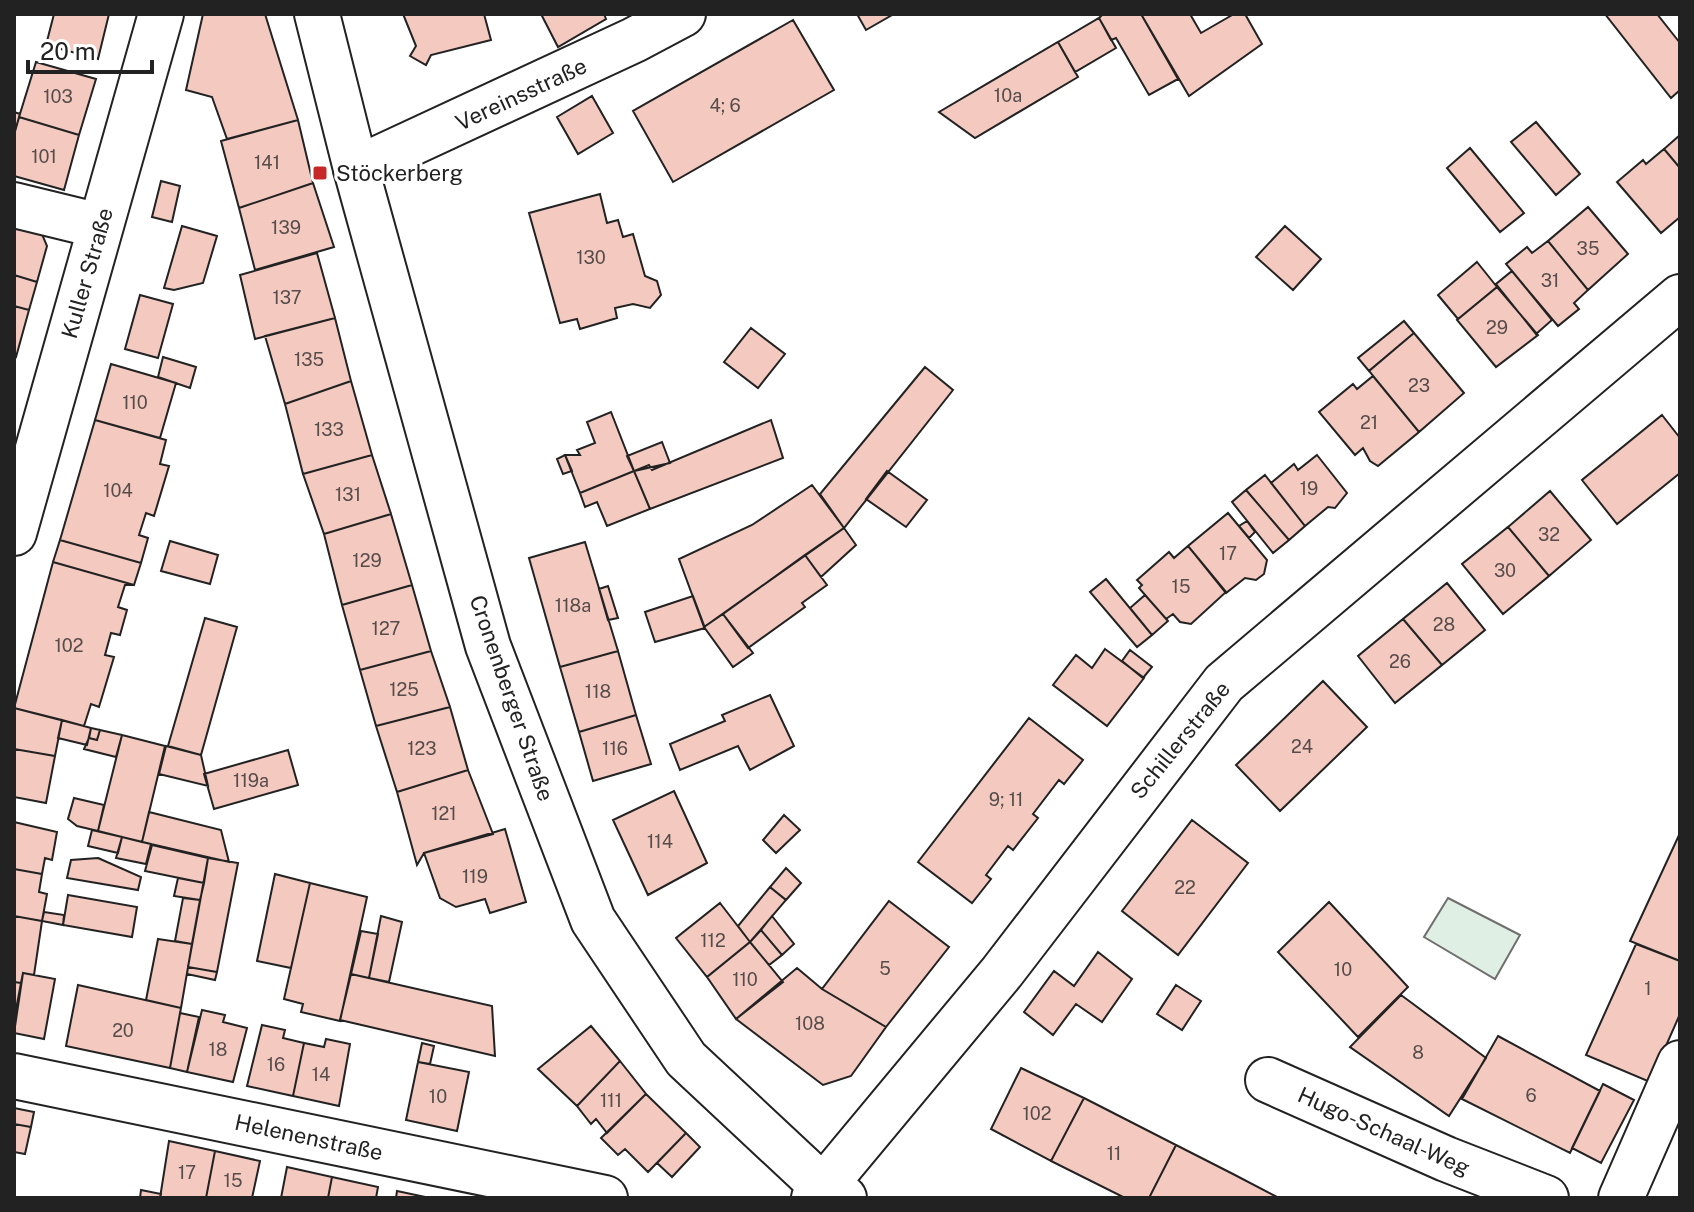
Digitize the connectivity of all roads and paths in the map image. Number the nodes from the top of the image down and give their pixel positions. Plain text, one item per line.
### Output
1 (161, 14) edge
2 (317, 14) edge
3 (683, 14) edge
4 (629, 27) edge
5 (356, 169) junction
6 (14, 205) edge
7 (100, 226) junction
8 (1680, 297) edge
9 (14, 533) edge
10 (1680, 1063) edge
11 (14, 1076) edge
12 (1268, 1080) dead end
13 (827, 1194) edge
14 (605, 1198) edge
15 (1546, 1198) edge
16 (1621, 1198) edge

1 - 7 street, Kuller Straße
2 - 5 street, Cronenberger Straße
3 - 4 street, Vereinsstraße
4 - 5 street, Vereinsstraße
5 - 13 street, Cronenberger Straße
6 - 7 street
7 - 9 street, Kuller Straße
8 - 13 street, Schillerstraße
10 - 16 street
11 - 14 street, Helenenstraße
12 - 15 street, Hugo-Schaal-Weg

